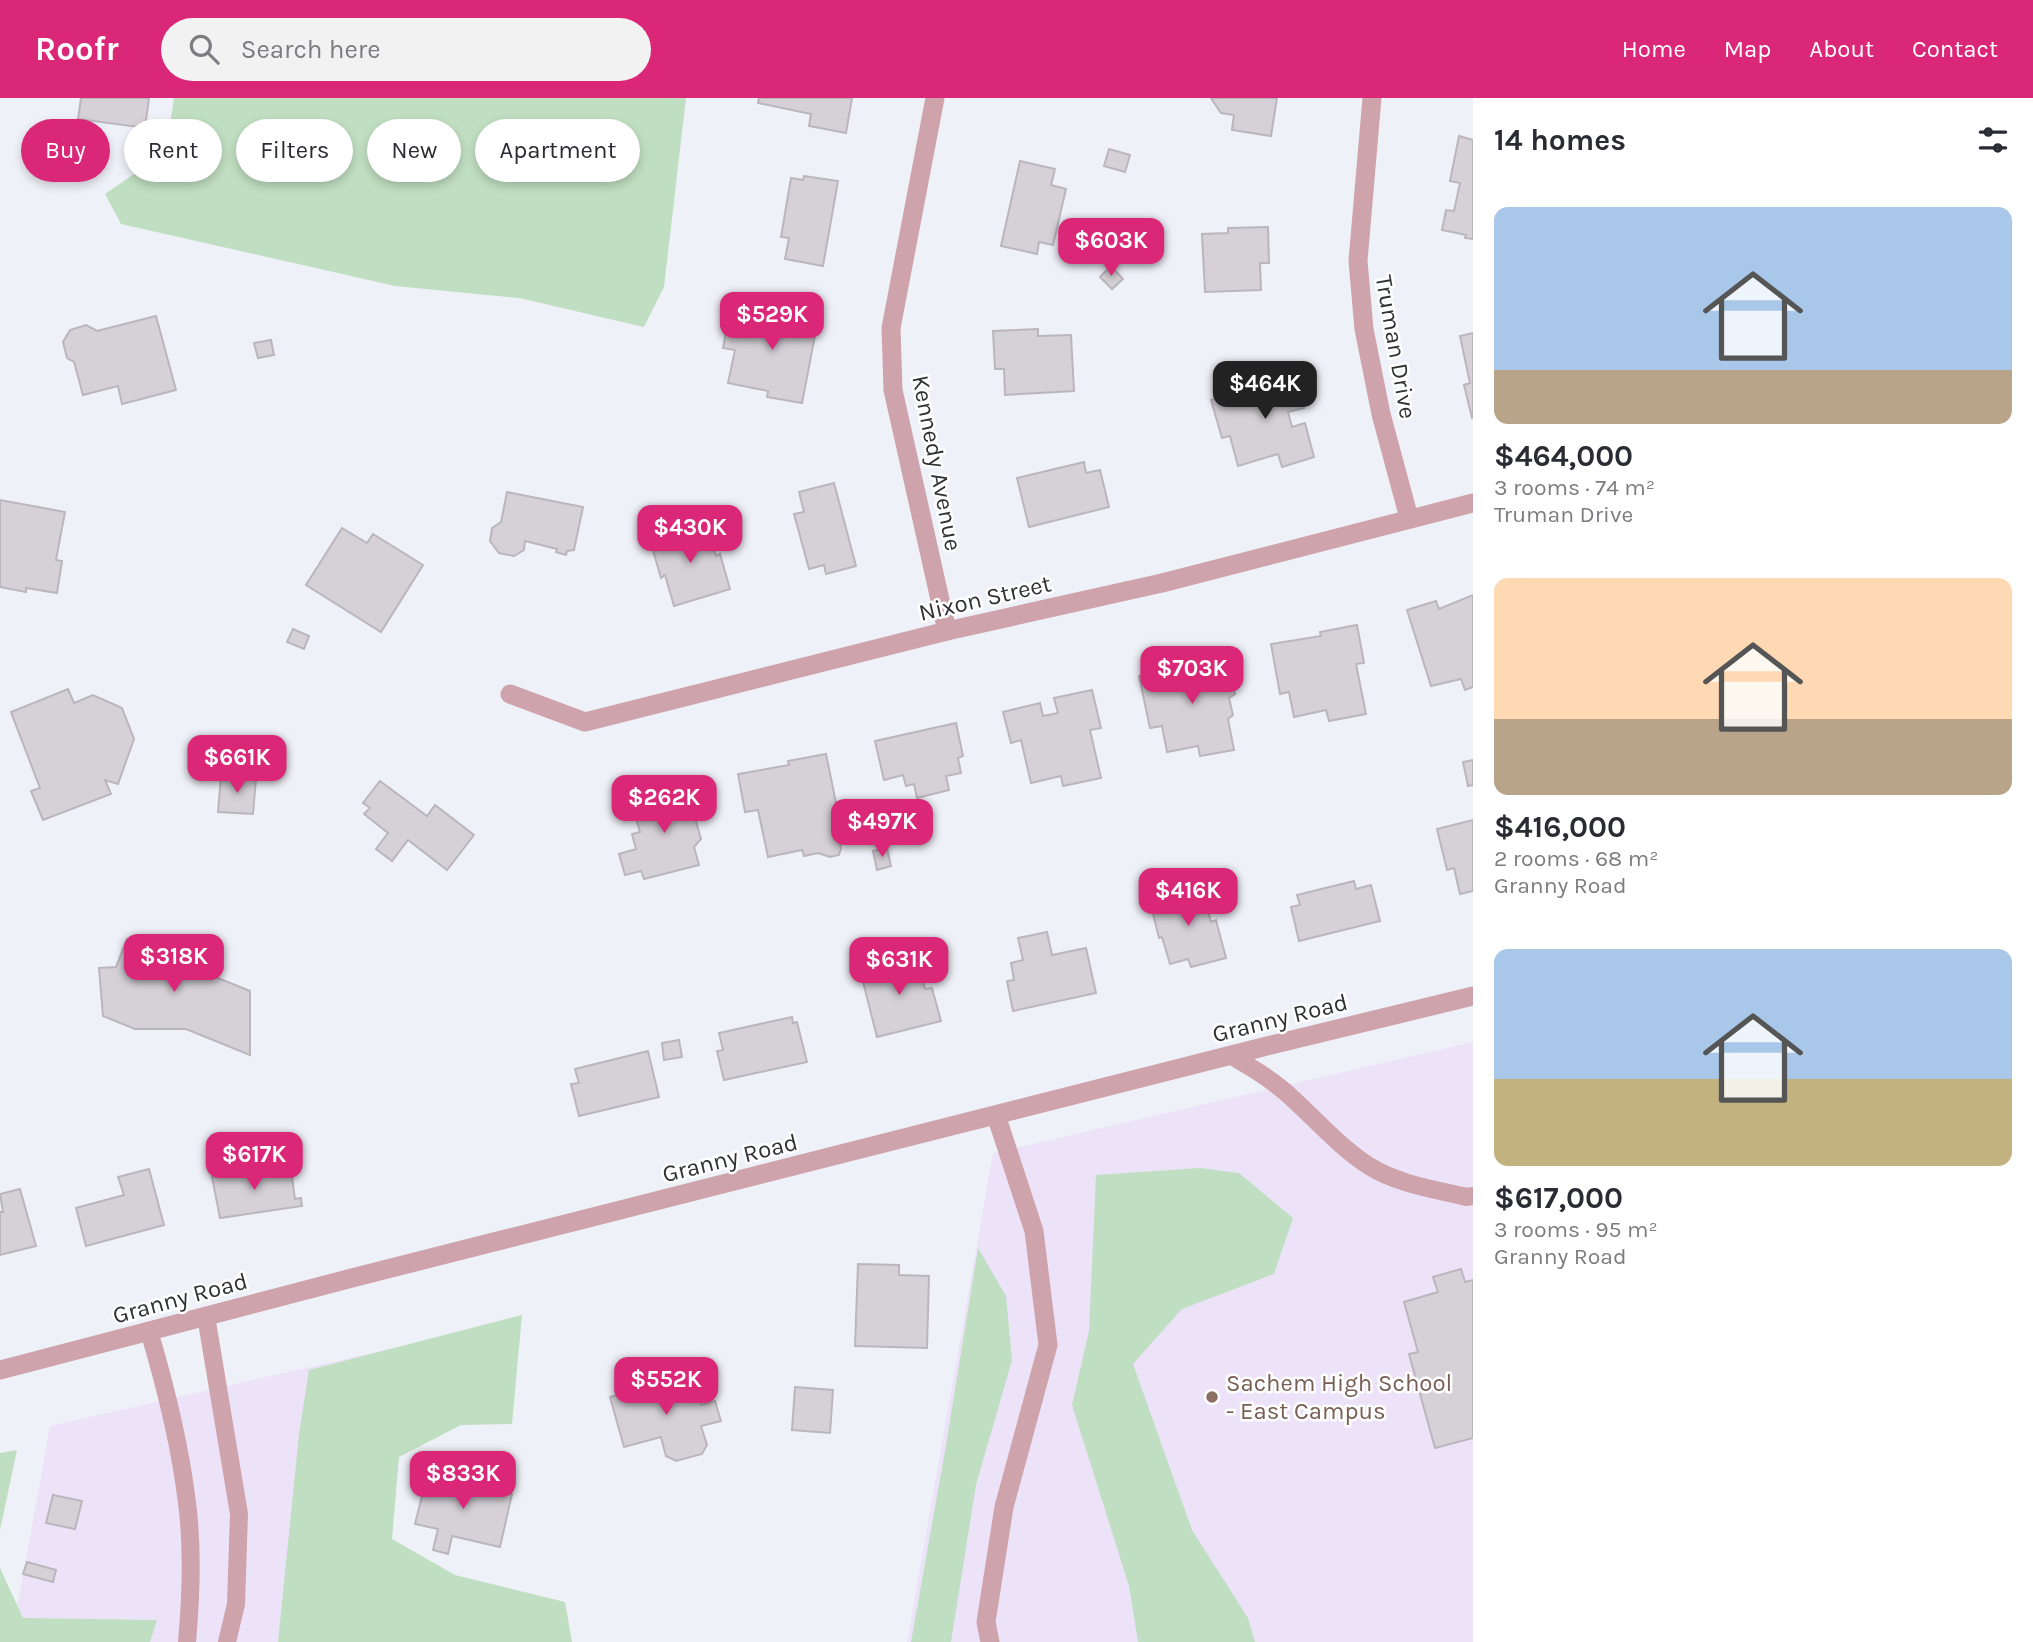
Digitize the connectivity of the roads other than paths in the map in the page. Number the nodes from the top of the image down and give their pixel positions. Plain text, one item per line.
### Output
1 (935, 98) edge
2 (1372, 98) edge
3 (1473, 503) edge
4 (1409, 518) junction
5 (947, 631) junction
6 (510, 694) dead end
7 (1473, 996) edge
8 (1230, 1055) junction
9 (996, 1115) junction
10 (1473, 1196) edge
11 (206, 1316) junction
12 (149, 1331) junction
13 (0, 1370) edge
14 (187, 1642) edge
15 (227, 1642) edge
16 (990, 1642) edge

1 - 5 street, Kennedy Avenue
2 - 4 street, Truman Drive
3 - 4 street, Nixon Street
4 - 5 street, Nixon Street
5 - 6 street, Nixon Street
7 - 8 street, Granny Road
8 - 9 street, Granny Road
8 - 10 lane
9 - 11 street, Granny Road
9 - 16 street
11 - 12 street, Granny Road
11 - 15 lane
12 - 13 street, Granny Road
12 - 14 lane

